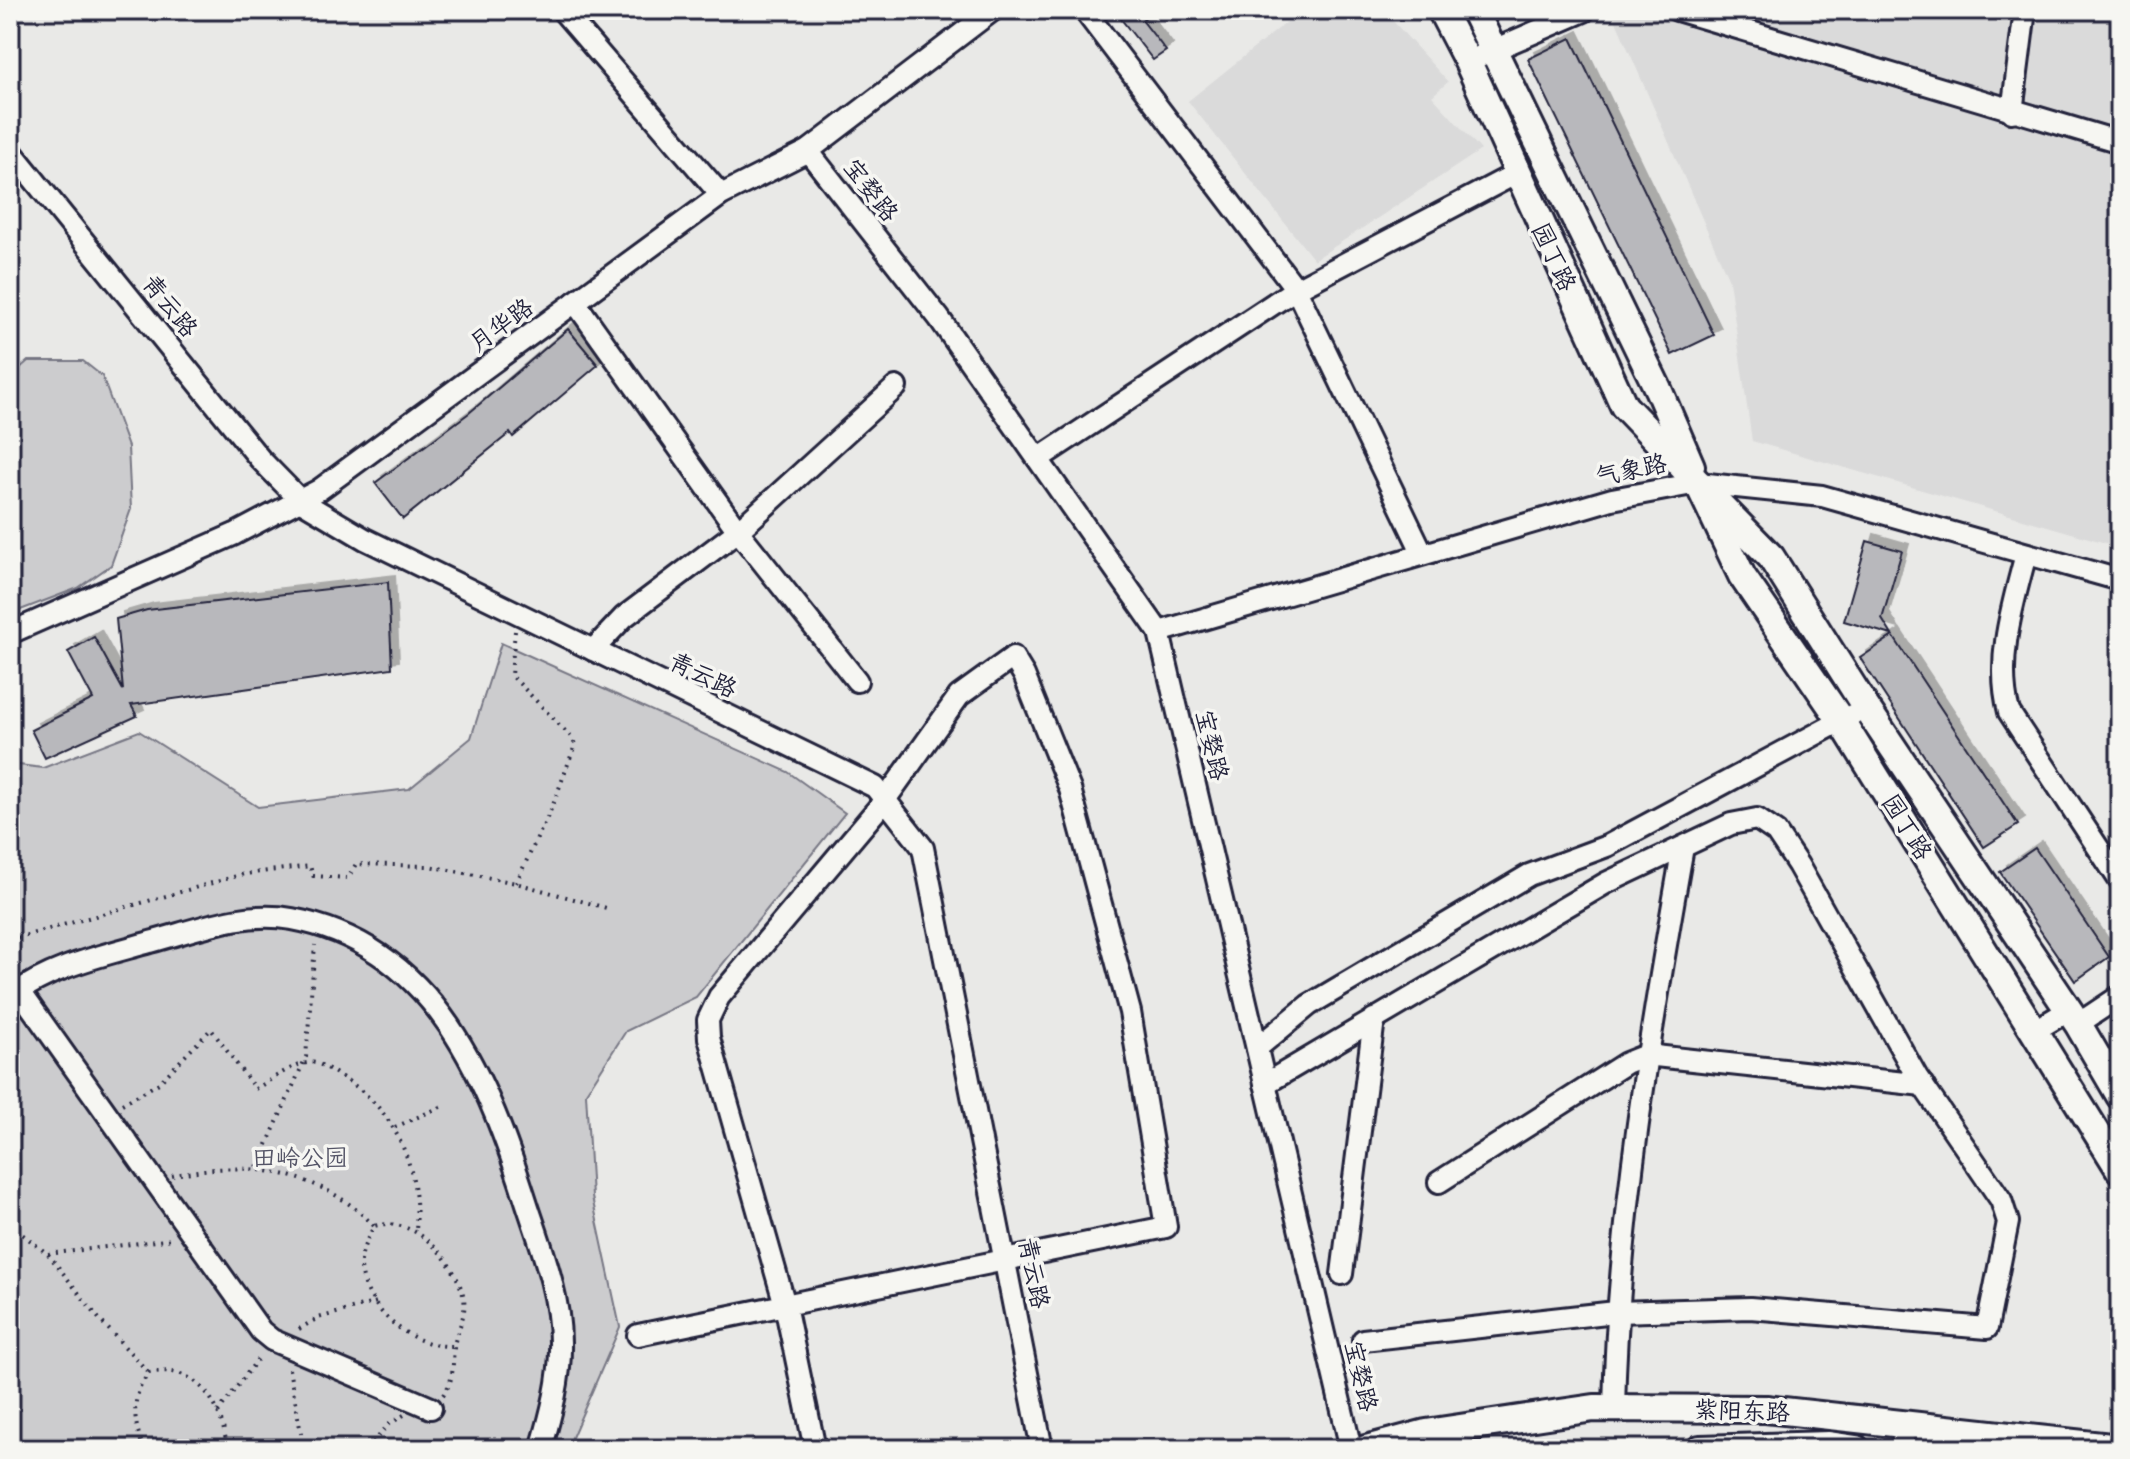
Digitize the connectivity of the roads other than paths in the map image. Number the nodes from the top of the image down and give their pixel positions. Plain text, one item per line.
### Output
1 (562, 10) edge
2 (993, 10) edge
3 (1084, 10) edge
4 (1441, 10) edge
5 (1474, 10) edge
6 (1678, 10) edge
7 (2025, 10) edge
8 (1584, 11) edge
9 (1494, 49) junction
10 (1468, 62) junction
11 (2012, 112) junction
12 (2120, 142) edge
13 (10, 150) edge
14 (808, 151) junction
15 (1517, 173) junction
16 (721, 195) junction
17 (1296, 289) junction
18 (575, 302) junction
19 (896, 387) dead end
20 (1038, 459) junction
21 (1698, 483) junction
22 (301, 501) junction
23 (738, 531) junction
24 (1423, 554) junction
25 (2026, 554) junction
26 (2120, 580) edge
27 (1159, 632) junction
28 (10, 633) edge
29 (593, 650) junction
30 (857, 681) dead end
31 (1865, 706) junction
32 (1842, 722) junction
33 (885, 800) junction
34 (1683, 847) junction
35 (2120, 881) edge
36 (14, 993) edge
37 (2120, 996) edge
38 (2073, 1017) junction
39 (1374, 1019) junction
40 (2034, 1031) junction
41 (1257, 1048) junction
42 (1646, 1055) junction
43 (1265, 1084) junction
44 (1923, 1085) junction
45 (2120, 1096) edge
46 (2120, 1170) edge
47 (1439, 1182) dead end
48 (1005, 1260) junction
49 (1342, 1274) dead end
50 (785, 1305) junction
51 (1616, 1312) junction
52 (638, 1335) dead end
53 (1363, 1340) dead end
54 (431, 1408) dead end
55 (1614, 1408) junction
56 (1904, 1437) edge
57 (2120, 1448) edge
58 (541, 1449) edge
59 (815, 1449) edge
60 (1042, 1449) edge
61 (1351, 1449) edge
62 (1366, 1449) edge
63 (1700, 1449) edge
64 (1856, 1449) edge

1 - 16 street
2 - 14 street, 月华路
3 - 17 street
4 - 10 main road, 园丁路
5 - 9 main road, 园丁路
6 - 11 street
7 - 11 street
8 - 9 street
9 - 10 street
9 - 21 main road, 园丁路
10 - 15 main road, 园丁路
11 - 12 street
13 - 22 street, 青云路
14 - 16 street, 月华路
14 - 20 street, 宝婺路
15 - 17 street
15 - 21 main road, 园丁路
16 - 18 street, 月华路
17 - 20 street
17 - 24 street
18 - 22 street, 月华路
18 - 23 street
19 - 23 street
20 - 27 street, 宝婺路
21 - 24 street, 气象路
21 - 25 street, 气象路
21 - 31 main road, 园丁路
21 - 32 main road, 园丁路
22 - 28 street, 月华路
22 - 29 street, 青云路
23 - 29 street
23 - 30 street
24 - 27 street, 气象路
25 - 26 street, 气象路
25 - 35 street
27 - 41 street, 宝婺路
29 - 33 street, 青云路
31 - 32 street
31 - 38 main road, 园丁路
32 - 40 main road, 园丁路
32 - 41 street
33 - 48 street, 青云路
33 - 48 street
33 - 50 street
34 - 39 street
34 - 42 street
34 - 44 street
36 - 54 street
36 - 58 street
37 - 38 street
38 - 40 street
38 - 45 main road, 园丁路
39 - 43 street
39 - 49 street
40 - 46 main road, 园丁路
41 - 43 street, 宝婺路
42 - 44 street
42 - 47 street
42 - 51 street
43 - 61 street, 宝婺路
44 - 51 street
48 - 50 street
48 - 60 street, 青云路
50 - 52 street
50 - 59 street
51 - 53 street
51 - 55 street
55 - 56 main road, 紫阳东路
55 - 62 main road, 紫阳东路
56 - 57 main road, 紫阳东路
63 - 64 main road, 紫阳东路

